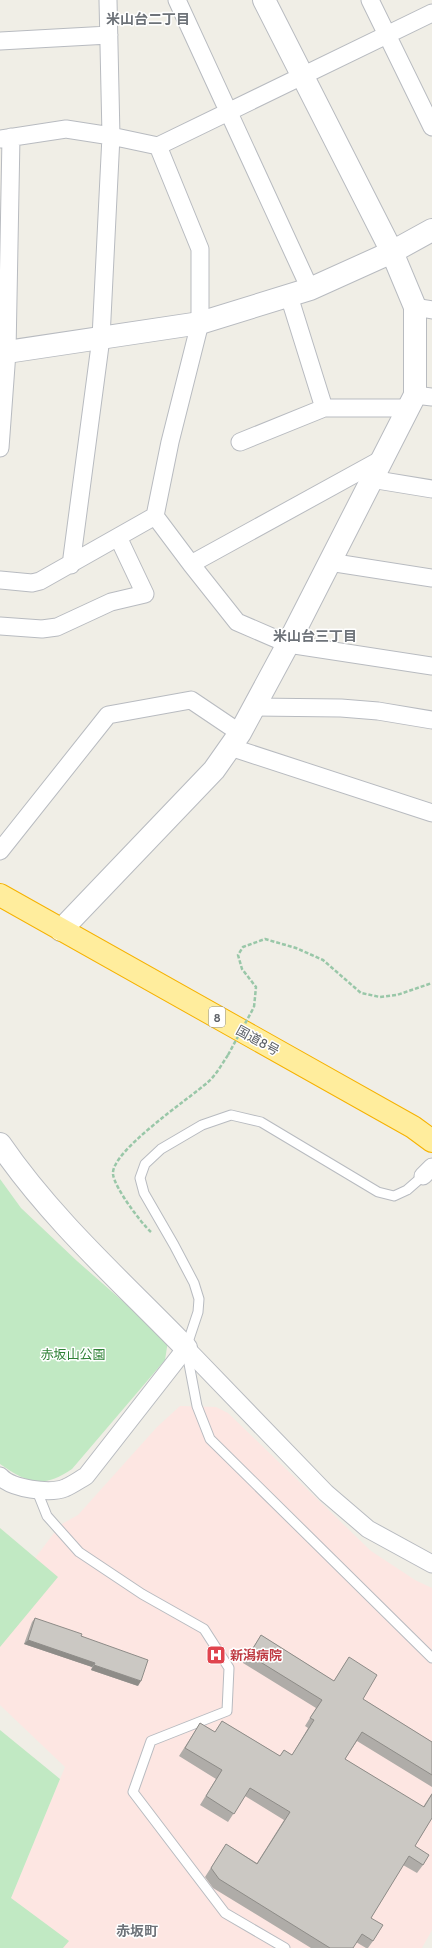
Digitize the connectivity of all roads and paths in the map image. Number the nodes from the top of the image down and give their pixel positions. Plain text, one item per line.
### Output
1 (108, 0) edge
2 (177, 0) edge
3 (264, 0) edge
4 (370, 0) edge
5 (432, 13) edge
6 (109, 35) junction
7 (387, 35) junction
8 (0, 41) edge
9 (304, 76) junction
10 (228, 112) junction
11 (432, 127) edge
12 (111, 136) junction
13 (5, 138) edge
14 (158, 146) junction
15 (432, 230) edge
16 (392, 252) junction
17 (310, 289) junction
18 (289, 296) junction
19 (423, 309) edge
20 (200, 323) junction
21 (101, 338) junction
22 (3, 352) edge
23 (418, 400) edge
24 (324, 408) junction
25 (240, 442) dead end
26 (0, 448) edge
27 (382, 459) junction
28 (371, 479) junction
29 (432, 489) edge
30 (155, 516) junction
31 (118, 538) junction
32 (329, 562) junction
33 (191, 564) junction
34 (70, 565) junction
35 (432, 578) edge
36 (0, 580) edge
37 (0, 626) edge
38 (288, 644) junction
39 (432, 666) edge
40 (254, 707) junction
41 (432, 720) edge
42 (235, 740) junction
43 (432, 813) edge
44 (0, 852) edge
45 (0, 895) edge
46 (61, 930) junction
47 (432, 983) edge
48 (228, 1055) dead end
49 (432, 1140) edge
50 (0, 1144) edge
51 (428, 1172) edge
52 (186, 1348) junction
53 (0, 1476) edge
54 (37, 1491) junction
55 (432, 1564) edge
56 (432, 1658) edge
57 (285, 1948) edge

1 - 6 street
2 - 10 street
3 - 9 street
4 - 7 street
5 - 7 street
6 - 8 street
6 - 12 street
7 - 9 street
7 - 11 street
9 - 10 street
9 - 16 street
10 - 14 street
10 - 17 street
12 - 13 street
12 - 14 street
12 - 21 street
13 - 22 street
14 - 20 street
15 - 16 street
16 - 17 street
16 - 19 street
17 - 18 street
18 - 20 street
18 - 24 street
19 - 23 street
20 - 21 street
20 - 30 street
21 - 22 street
21 - 34 street
22 - 26 street
23 - 24 street
23 - 27 street
24 - 25 street
27 - 28 street
27 - 33 street
28 - 29 street
28 - 32 street
30 - 31 street
30 - 33 street
31 - 34 street
31 - 37 street
32 - 35 street
32 - 38 street
33 - 38 street
34 - 36 street
38 - 39 street
38 - 40 street
40 - 41 street
40 - 42 street
42 - 43 street
42 - 44 street
42 - 46 street
45 - 46 highway, 国道8号 / 8
46 - 49 highway, 国道8号 / 8
47 - 48 path, bridge
50 - 52 street
51 - 52 lane
52 - 54 street
52 - 55 street
52 - 56 lane
53 - 54 street
54 - 57 lane

